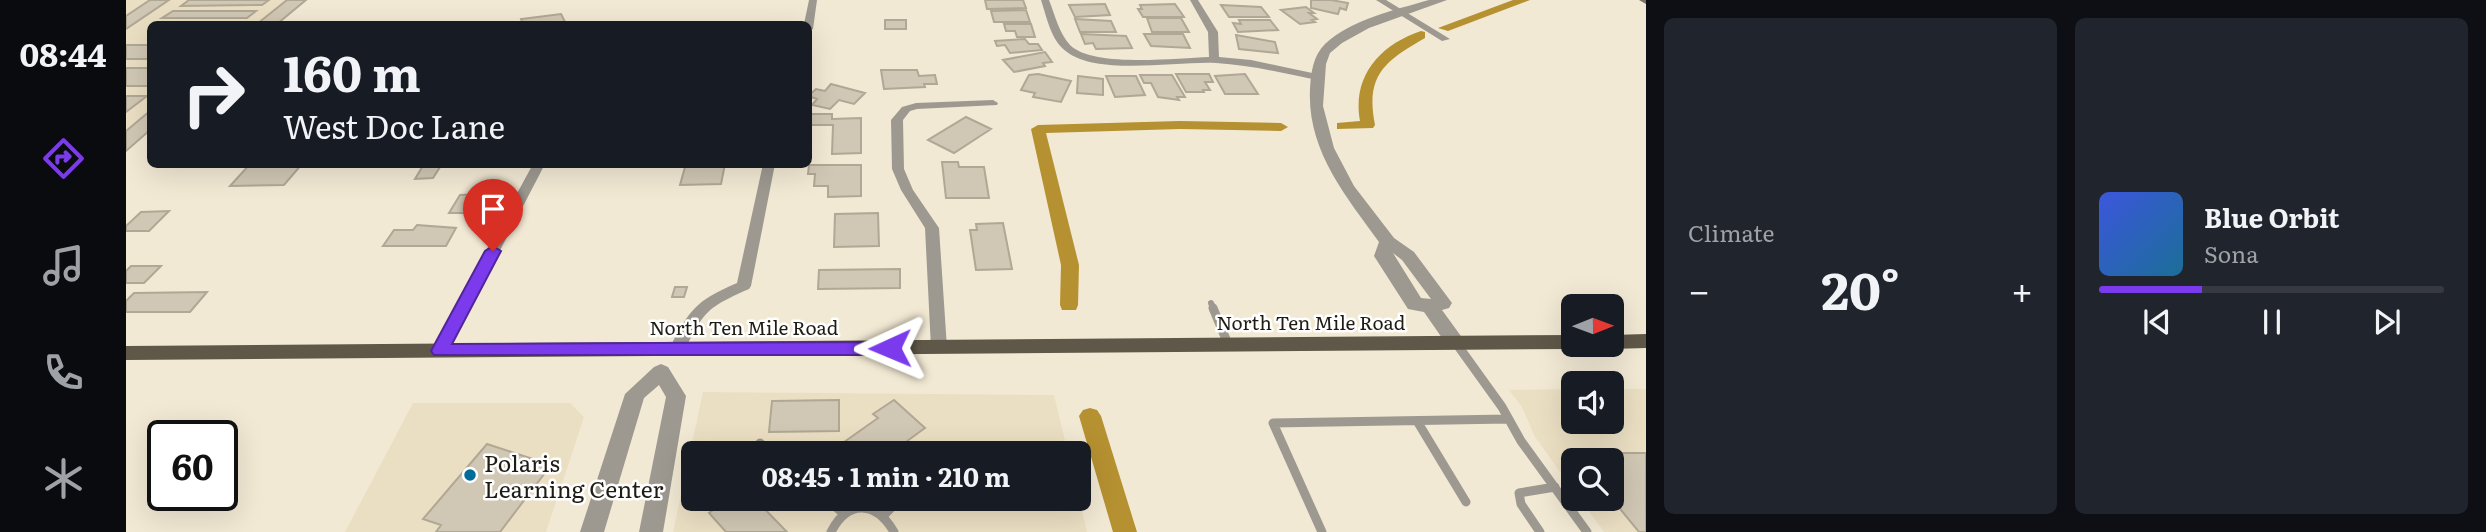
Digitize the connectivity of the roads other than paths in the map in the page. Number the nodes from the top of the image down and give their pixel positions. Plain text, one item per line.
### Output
1 (813, 0) edge
2 (1045, 0) edge
3 (1194, 0) edge
4 (1380, 0) edge
5 (1441, 0) edge
6 (1402, 13) junction
7 (809, 21) edge
8 (1445, 39) dead end
9 (1214, 61) junction
10 (1317, 77) junction
11 (993, 103) dead end
12 (537, 168) edge
13 (768, 168) edge
14 (1211, 303) dead end
15 (1646, 341) edge
16 (1561, 342) edge
17 (1624, 342) edge
18 (1456, 344) junction
19 (1229, 345) junction
20 (939, 348) junction
21 (671, 350) junction
22 (440, 351) junction
23 (126, 353) edge
24 (661, 372) junction
25 (1508, 419) junction
26 (1417, 421) junction
27 (1555, 487) junction
28 (1466, 502) dead end
29 (840, 511) edge
30 (888, 511) edge
31 (843, 513) junction
32 (884, 515) junction
33 (592, 532) edge
34 (651, 532) edge
35 (831, 532) edge
36 (894, 532) edge
37 (1322, 532) edge
38 (1540, 532) edge
39 (1587, 532) edge

1 - 7 street
2 - 9 street
3 - 9 street
4 - 6 street
5 - 6 street
6 - 8 street
6 - 10 street
9 - 10 street
10 - 18 street
11 - 20 street
12 - 22 street
13 - 21 street
14 - 19 lane
15 - 17 main road
16 - 18 main road, North Ten Mile Road
18 - 19 main road, North Ten Mile Road
18 - 25 lane
19 - 20 main road, North Ten Mile Road
20 - 21 main road, North Ten Mile Road
21 - 22 main road, North Ten Mile Road
21 - 24 street
22 - 23 main road, North Ten Mile Road
24 - 33 street
24 - 34 street
25 - 26 lane
25 - 27 lane
26 - 28 lane
26 - 37 lane
27 - 38 lane
27 - 39 lane
29 - 31 lane
30 - 32 lane
31 - 32 lane
31 - 35 lane
32 - 36 lane

